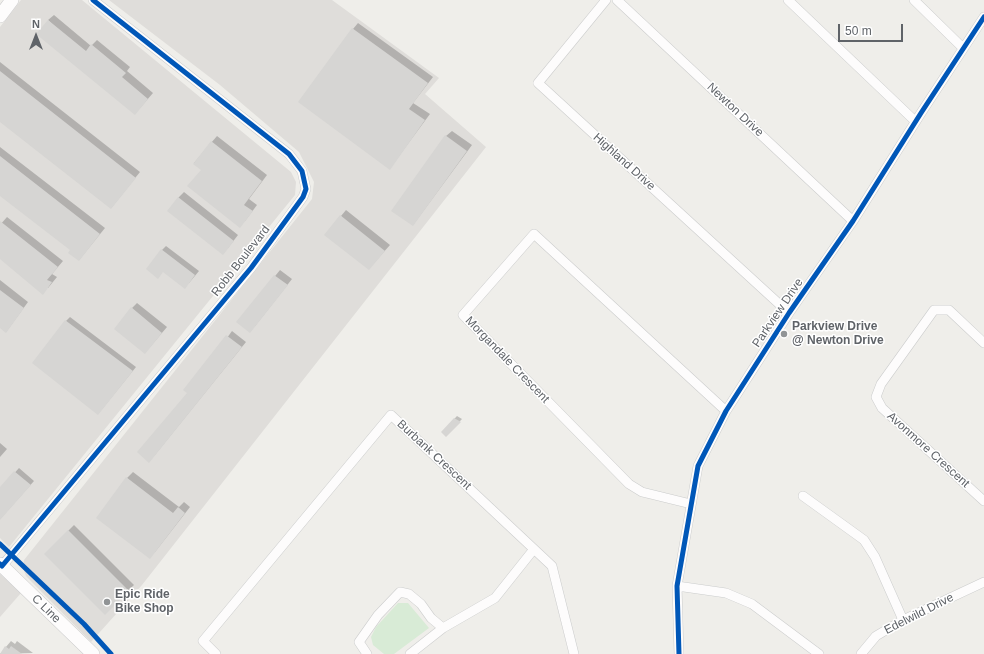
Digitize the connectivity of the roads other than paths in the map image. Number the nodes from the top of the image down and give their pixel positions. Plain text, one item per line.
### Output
1 (12, 0) edge
2 (93, 0) edge
3 (606, 0) edge
4 (617, 0) edge
5 (788, 0) edge
6 (914, 0) edge
7 (0, 16) edge
8 (984, 17) edge
9 (963, 48) junction
10 (915, 121) junction
11 (853, 221) junction
12 (789, 312) junction
13 (984, 343) edge
14 (726, 411) junction
15 (803, 496) dead end
16 (984, 501) edge
17 (691, 504) junction
18 (534, 549) junction
19 (1, 565) edge
20 (984, 582) edge
21 (677, 586) junction
22 (903, 620) junction
23 (444, 628) junction
24 (93, 654) edge
25 (216, 654) edge
26 (367, 654) edge
27 (410, 654) edge
28 (574, 654) edge
29 (679, 654) edge
30 (819, 654) edge
31 (861, 654) edge

1 - 7 street
2 - 19 street, Robb Boulevard
3 - 12 street, Highland Drive
4 - 11 street, Newton Drive
5 - 10 street
6 - 9 street
8 - 9 street, Parkview Drive
9 - 10 street, Parkview Drive
10 - 11 street, Parkview Drive
11 - 12 street, Parkview Drive
12 - 14 street, Parkview Drive
13 - 16 street, Avonmore Crescent
14 - 17 street, Parkview Drive
14 - 17 street, Morgandale Crescent
15 - 22 street
17 - 21 street, Parkview Drive
18 - 23 street
18 - 25 street, Burbank Crescent
18 - 28 street, Burbank Crescent
19 - 24 street, C Line
20 - 22 street, Edelwild Drive
21 - 29 street, Parkview Drive
21 - 30 street
22 - 31 street, Edelwild Drive
23 - 26 street
23 - 27 street

